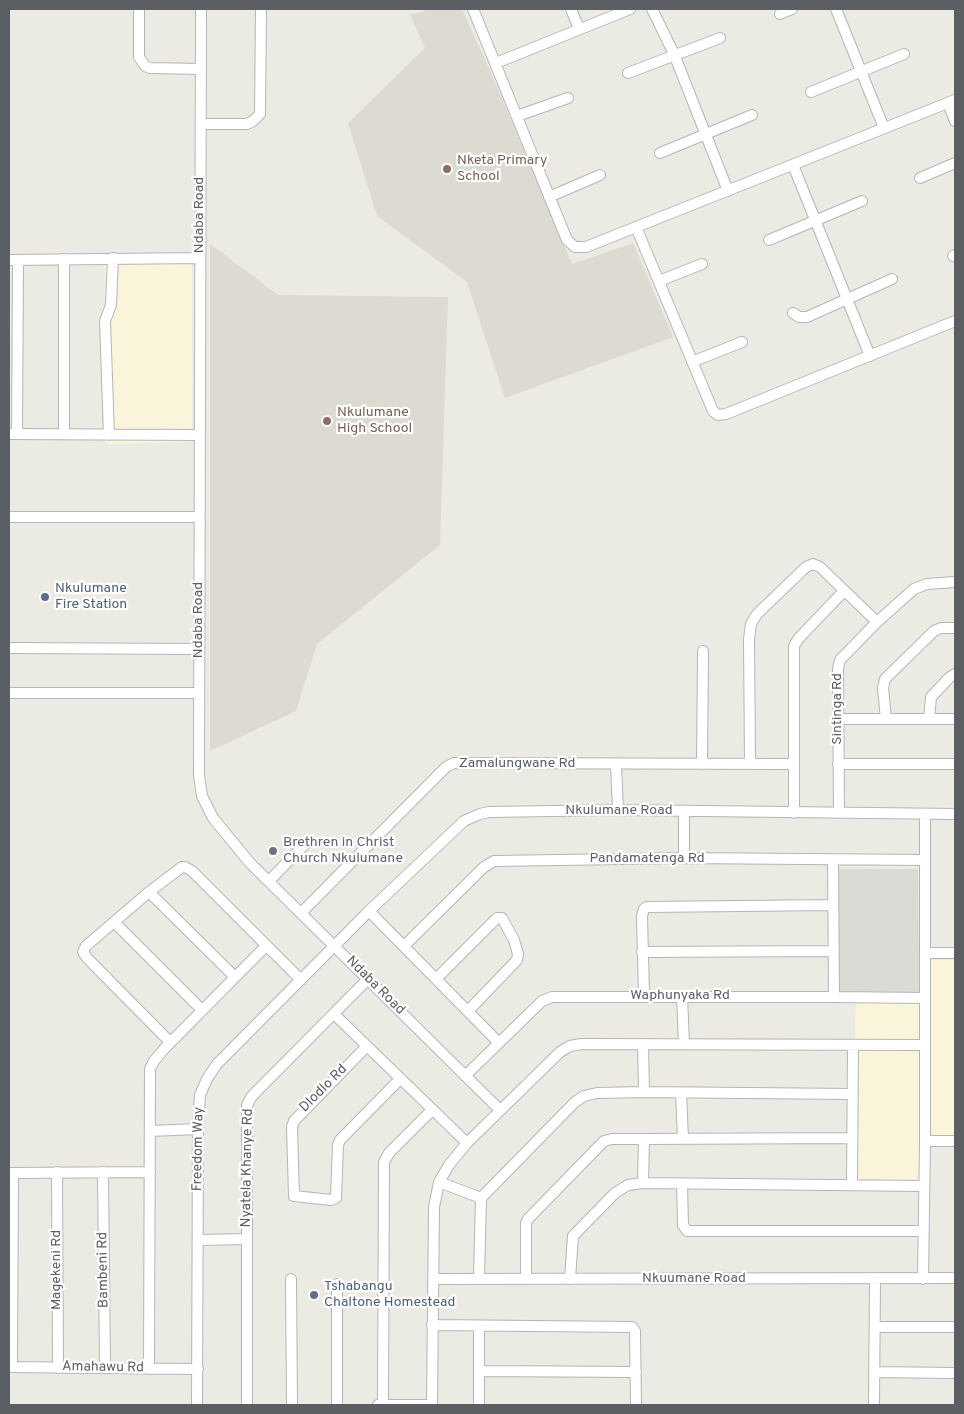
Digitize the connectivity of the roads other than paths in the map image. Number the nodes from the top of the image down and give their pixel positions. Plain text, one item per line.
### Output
1 (139, 9) edge
2 (201, 9) edge
3 (262, 9) edge
4 (473, 9) edge
5 (572, 9) edge
6 (630, 9) edge
7 (652, 9) edge
8 (792, 9) edge
9 (836, 9) edge
10 (780, 14) dead end
11 (579, 29) junction
12 (720, 38) dead end
13 (674, 54) junction
14 (904, 54) dead end
15 (496, 64) junction
16 (202, 69) junction
17 (862, 72) junction
18 (628, 74) dead end
19 (811, 92) dead end
20 (568, 98) dead end
21 (951, 101) edge
22 (752, 114) dead end
23 (517, 116) junction
24 (955, 121) edge
25 (201, 124) junction
26 (884, 128) junction
27 (706, 134) junction
28 (660, 152) dead end
29 (955, 163) edge
30 (792, 165) junction
31 (600, 175) dead end
32 (920, 178) dead end
33 (728, 191) junction
34 (549, 197) junction
35 (862, 201) dead end
36 (815, 220) junction
37 (636, 227) junction
38 (769, 240) dead end
39 (113, 258) junction
40 (200, 258) junction
41 (64, 259) junction
42 (13, 260) edge
43 (702, 264) dead end
44 (892, 279) dead end
45 (659, 281) junction
46 (847, 299) junction
47 (793, 313) dead end
48 (955, 321) edge
49 (742, 342) dead end
50 (870, 356) junction
51 (692, 362) junction
52 (13, 434) edge
53 (64, 434) junction
54 (109, 435) junction
55 (200, 435) junction
56 (9, 517) edge
57 (199, 517) junction
58 (955, 582) edge
59 (844, 591) junction
60 (877, 622) junction
61 (955, 628) edge
62 (9, 648) edge
63 (199, 649) junction
64 (703, 651) dead end
65 (955, 674) edge
66 (199, 693) junction
67 (9, 694) edge
68 (838, 719) junction
69 (886, 719) junction
70 (929, 719) junction
71 (955, 719) edge
72 (750, 763) junction
73 (616, 764) junction
74 (702, 764) junction
75 (793, 764) junction
76 (838, 764) junction
77 (955, 764) edge
78 (618, 810) junction
79 (684, 812) junction
80 (839, 812) junction
81 (794, 813) junction
82 (925, 814) junction
83 (955, 814) edge
84 (308, 841) dead end
85 (684, 858) junction
86 (833, 860) junction
87 (925, 860) junction
88 (269, 880) junction
89 (149, 892) junction
90 (832, 905) junction
91 (369, 911) junction
92 (301, 913) junction
93 (114, 922) junction
94 (266, 946) junction
95 (335, 946) junction
96 (404, 946) junction
97 (833, 951) junction
98 (642, 952) junction
99 (955, 952) edge
100 (925, 953) junction
101 (235, 977) junction
102 (368, 979) junction
103 (436, 979) junction
104 (301, 980) junction
105 (644, 996) junction
106 (682, 996) junction
107 (834, 997) junction
108 (925, 998) junction
109 (202, 1010) junction
110 (468, 1011) junction
111 (334, 1014) junction
112 (170, 1042) junction
113 (499, 1042) junction
114 (643, 1044) junction
115 (684, 1044) junction
116 (925, 1045) junction
117 (367, 1046) junction
118 (852, 1046) junction
119 (465, 1076) junction
120 (400, 1078) junction
121 (644, 1092) junction
122 (682, 1093) junction
123 (852, 1094) junction
124 (432, 1110) junction
125 (500, 1110) junction
126 (198, 1129) junction
127 (150, 1131) junction
128 (644, 1138) junction
129 (683, 1138) junction
130 (852, 1138) junction
131 (925, 1141) junction
132 (955, 1141) edge
133 (467, 1144) junction
134 (57, 1172) junction
135 (103, 1172) junction
136 (150, 1172) junction
137 (11, 1173) edge
138 (440, 1182) junction
139 (643, 1183) junction
140 (682, 1184) junction
141 (852, 1184) junction
142 (924, 1186) junction
143 (481, 1198) junction
144 (923, 1231) junction
145 (247, 1239) junction
146 (198, 1240) junction
147 (479, 1278) junction
148 (526, 1278) junction
149 (955, 1278) edge
150 (292, 1279) dead end
151 (433, 1279) junction
152 (570, 1279) junction
153 (876, 1279) junction
154 (923, 1279) junction
155 (337, 1284) dead end
156 (432, 1325) junction
157 (479, 1326) junction
158 (876, 1327) junction
159 (955, 1327) edge
160 (10, 1367) edge
161 (58, 1368) junction
162 (105, 1368) junction
163 (149, 1368) junction
164 (198, 1369) junction
165 (479, 1371) junction
166 (636, 1372) junction
167 (874, 1372) junction
168 (955, 1373) edge
169 (197, 1405) edge
170 (247, 1405) edge
171 (292, 1405) edge
172 (337, 1405) edge
173 (377, 1405) edge
174 (383, 1405) edge
175 (432, 1405) edge
176 (479, 1405) edge
177 (636, 1405) edge
178 (874, 1405) edge

1 - 16 street
2 - 16 street, Ndaba Road
3 - 25 street
4 - 15 street
5 - 11 street
6 - 11 street
7 - 13 street
8 - 10 street
9 - 17 street
11 - 15 street
12 - 13 street
13 - 18 street
13 - 27 street
14 - 17 street
15 - 23 street
16 - 25 street, Ndaba Road
17 - 19 street
17 - 26 street
20 - 23 street
21 - 24 street
21 - 26 street
22 - 27 street
23 - 34 street
25 - 40 street, Ndaba Road
26 - 30 street
27 - 28 street
27 - 33 street
29 - 32 street
30 - 33 street
30 - 36 street
31 - 34 street
33 - 37 street
34 - 37 street
35 - 36 street
36 - 38 street
36 - 46 street
37 - 45 street
39 - 40 street
39 - 41 street
39 - 54 street
40 - 55 street, Ndaba Road
41 - 42 street
41 - 53 street
42 - 52 street
43 - 45 street
44 - 46 street
45 - 51 street
46 - 47 street
46 - 50 street
48 - 50 street
49 - 51 street
50 - 51 street
52 - 53 street
53 - 54 street
54 - 55 street
55 - 57 street, Ndaba Road
56 - 57 street
57 - 63 street, Ndaba Road
58 - 60 street, Sintinga Rd
59 - 60 street
59 - 72 street
59 - 75 street
60 - 68 street, Sintinga Rd
61 - 69 street
62 - 63 street
63 - 66 street, Ndaba Road
64 - 74 street
65 - 70 street
66 - 67 street
66 - 88 street, Ndaba Road
68 - 69 street
68 - 76 street, Sintinga Rd
69 - 70 street
70 - 71 street
72 - 74 street, Zamalungwane Rd
72 - 75 street, Zamalungwane Rd
73 - 74 street, Zamalungwane Rd
73 - 78 street
73 - 92 street, Zamalungwane Rd
75 - 81 street
76 - 77 street
76 - 80 street, Sintinga Rd
78 - 79 street, Nkulumane Road
78 - 91 street, Nkulumane Road
79 - 81 street, Nkulumane Road
79 - 85 street
80 - 81 street, Nkulumane Road
80 - 82 street, Nkulumane Road
82 - 83 street, Nkulumane Road
82 - 87 street
84 - 88 street
85 - 86 street, Pandamatenga Rd
85 - 96 street, Pandamatenga Rd
86 - 87 street, Pandamatenga Rd
86 - 90 street
87 - 100 street
88 - 92 street, Ndaba Road
89 - 93 street
89 - 94 street
89 - 101 street
90 - 97 street
90 - 98 street
91 - 95 street, Nkulumane Road
91 - 96 street
92 - 95 street, Ndaba Road
93 - 109 street
93 - 112 street
94 - 101 street
94 - 104 street
95 - 102 street, Ndaba Road
95 - 104 street, Freedom Way
96 - 103 street
97 - 98 street
97 - 107 street
98 - 105 street
99 - 100 street
100 - 108 street
101 - 109 street
102 - 111 street, Nyatela Khanye Rd
102 - 119 street, Ndaba Road
103 - 110 street
103 - 110 street
104 - 126 street, Freedom Way
105 - 106 street, Waphunyaka Rd
105 - 113 street, Waphunyaka Rd
106 - 107 street, Waphunyaka Rd
106 - 115 street
107 - 108 street, Waphunyaka Rd
108 - 116 street
109 - 112 street
110 - 113 street
111 - 117 street
111 - 145 street, Nyatela Khanye Rd
112 - 127 street
113 - 119 street, Waphunyaka Rd
114 - 115 street
114 - 121 street
114 - 125 street
115 - 118 street
116 - 118 street
116 - 131 street
117 - 120 street
117 - 120 street, Dlodlo Rd
118 - 123 street
119 - 125 street, Ndaba Road
120 - 124 street
121 - 122 street
121 - 143 street
122 - 123 street
122 - 129 street
123 - 130 street
124 - 133 street
124 - 174 street
125 - 133 street
126 - 127 street
126 - 146 street, Freedom Way
127 - 136 street
128 - 129 street
128 - 139 street
128 - 148 street
129 - 130 street
130 - 141 street
131 - 132 street
131 - 142 street
133 - 138 street
134 - 135 street
134 - 137 street
134 - 161 street, Magekeni Rd
135 - 136 street
135 - 162 street, Bambeni Rd
136 - 163 street
137 - 160 street
138 - 143 street
138 - 151 street
139 - 140 street
139 - 152 street
140 - 141 street
140 - 144 street
141 - 142 street
142 - 144 street
143 - 147 street
144 - 154 street
145 - 146 street
145 - 170 street, Nyatela Khanye Rd
146 - 164 street, Freedom Way
147 - 148 street, Nkuumane Road
147 - 151 street, Nkuumane Road
148 - 152 street, Nkuumane Road
149 - 154 street, Nkuumane Road
150 - 171 street
151 - 156 street
152 - 153 street, Nkuumane Road
153 - 154 street, Nkuumane Road
153 - 158 street
155 - 172 street
156 - 157 street
156 - 175 street
157 - 165 street
157 - 166 street
158 - 159 street
158 - 167 street
160 - 161 street, Amahawu Rd
161 - 162 street, Amahawu Rd
162 - 163 street, Amahawu Rd
163 - 164 street, Amahawu Rd
164 - 169 street, Freedom Way
165 - 166 street
165 - 176 street
166 - 177 street
167 - 168 street
167 - 178 street
173 - 174 street
174 - 175 street

